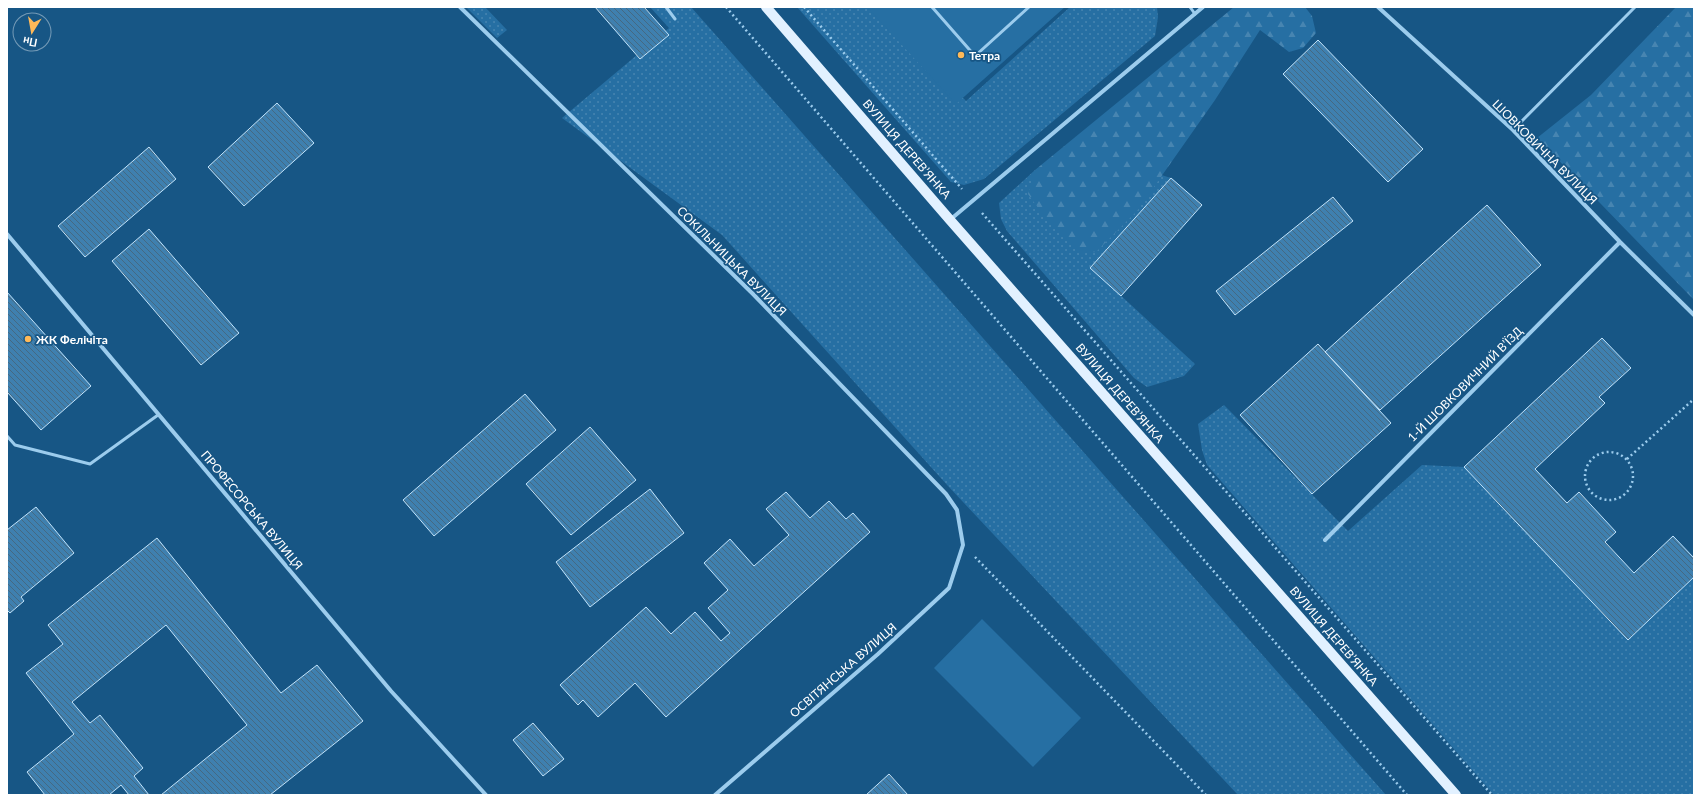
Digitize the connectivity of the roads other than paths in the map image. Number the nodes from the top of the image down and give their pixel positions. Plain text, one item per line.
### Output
1 (460, 7) edge
2 (666, 7) edge
3 (766, 7) edge
4 (932, 7) edge
5 (1029, 7) edge
6 (1190, 7) edge
7 (1203, 7) edge
8 (1378, 7) edge
9 (1635, 7) edge
10 (1195, 14) junction
11 (676, 19) dead end
12 (1513, 130) junction
13 (950, 220) junction
14 (7, 234) edge
15 (1620, 242) junction
16 (1694, 315) edge
17 (158, 415) junction
18 (7, 436) edge
19 (1325, 540) dead end
20 (963, 546) joint
21 (486, 795) edge
22 (715, 795) edge
23 (1456, 795) edge

1 - 20 street, СОКІЛЬНИЦЬКА ВУЛИЦЯ
2 - 11 lane
3 - 13 main road, ВУЛИЦЯ ДЕРЕВ’ЯНКА
4 - 5 lane
6 - 10 lane
7 - 10 street
8 - 12 street, ШОВКОВИЧНА ВУЛИЦЯ
9 - 12 lane
10 - 13 street
12 - 15 street, ШОВКОВИЧНА ВУЛИЦЯ
13 - 23 main road, ВУЛИЦЯ ДЕРЕВ’ЯНКА
14 - 17 street, ПРОФЕСОРСЬКА ВУЛИЦЯ
15 - 16 street, ШОВКОВИЧНА ВУЛИЦЯ
15 - 19 street, 1-Й ШОВКОВИЧНИЙ В’ЇЗД
17 - 18 lane
17 - 21 street, ПРОФЕСОРСЬКА ВУЛИЦЯ
20 - 22 street, ОСВІТЯНСЬКА ВУЛИЦЯ

